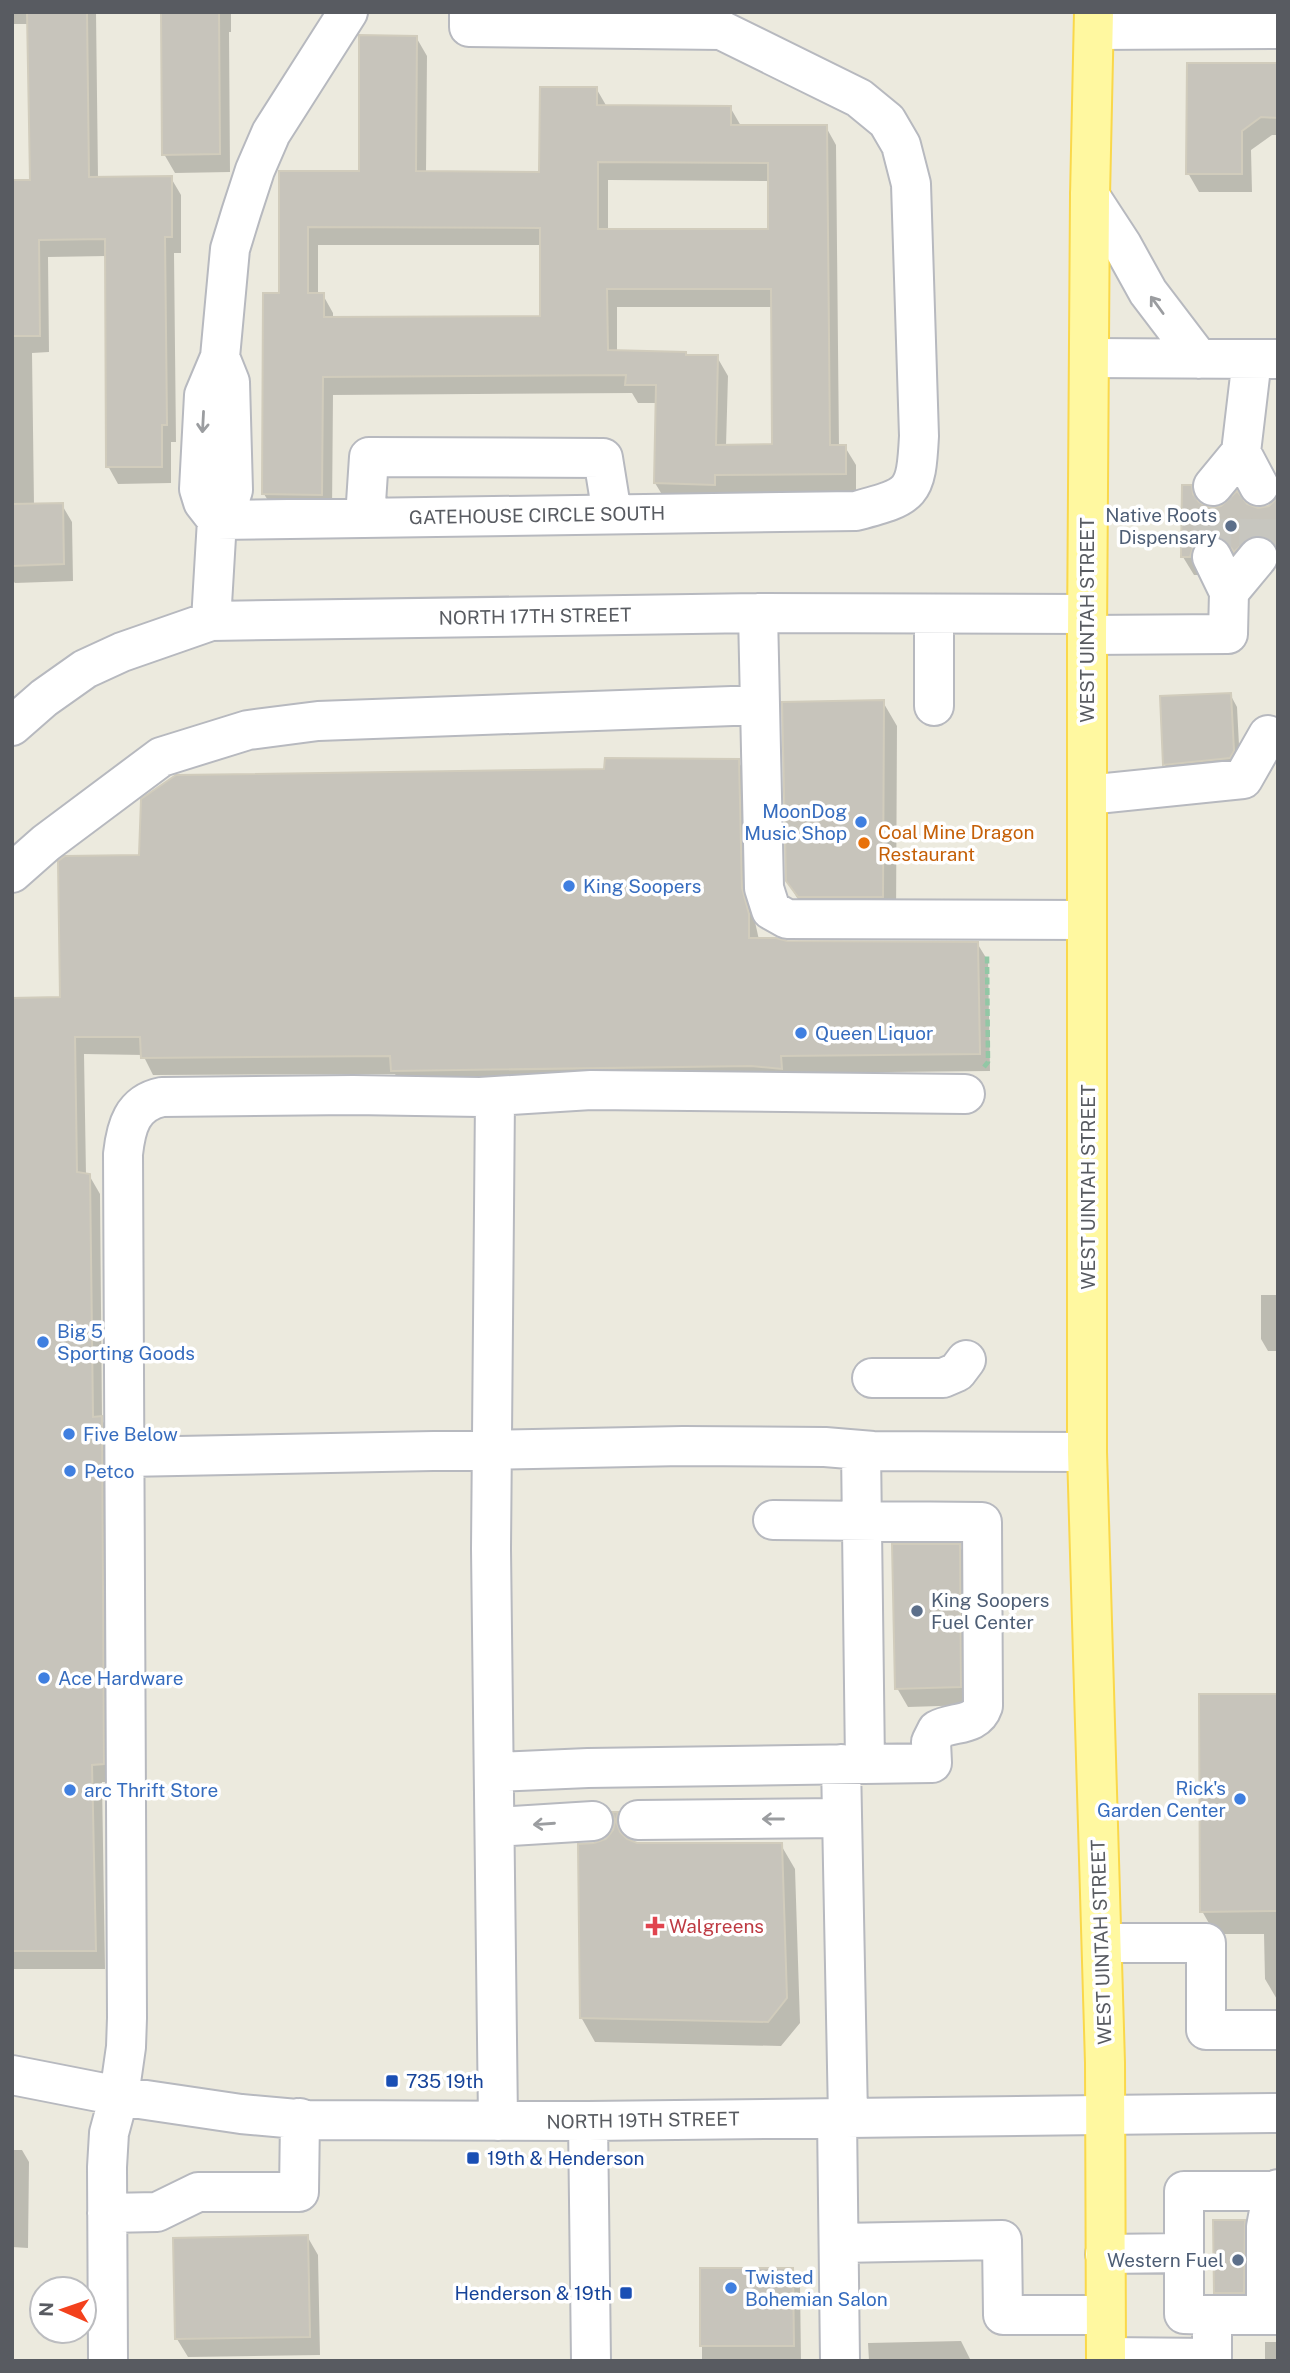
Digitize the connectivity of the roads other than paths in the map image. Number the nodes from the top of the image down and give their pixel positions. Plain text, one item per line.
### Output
1 (348, 12) edge
2 (469, 12) edge
3 (712, 21) edge
4 (1094, 21) edge
5 (1278, 29) edge
6 (1090, 197) junction
7 (1089, 358) junction
8 (1199, 359) junction
9 (1265, 359) edge
10 (1241, 452) junction
11 (1213, 486) tunnel mouth
12 (1259, 486) tunnel mouth
13 (612, 514) junction
14 (365, 518) junction
15 (217, 520) junction
16 (1212, 557) tunnel mouth
17 (1258, 557) tunnel mouth
18 (1229, 592) junction
19 (758, 613) junction
20 (934, 614) junction
21 (211, 621) junction
22 (1087, 625) junction
23 (760, 705) junction
24 (934, 706) dead end
25 (12, 726) edge
26 (1268, 735) dead end
27 (1087, 795) junction
28 (12, 873) edge
29 (1087, 920) junction
30 (965, 1094) road end
31 (495, 1097) junction
32 (966, 1360) dead end
33 (872, 1378) dead end
34 (491, 1450) junction
35 (861, 1450) junction
36 (1087, 1452) junction
37 (125, 1457) junction
38 (773, 1520) dead end
39 (862, 1521) junction
40 (853, 1764) junction
41 (668, 1768) junction
42 (494, 1772) junction
43 (842, 1818) junction
44 (593, 1821) dead end
45 (495, 1827) junction
46 (1102, 1943) junction
47 (1278, 2030) edge
48 (12, 2075) edge
49 (119, 2096) junction
50 (1278, 2113) edge
51 (1105, 2116) junction
52 (842, 2117) junction
53 (300, 2118) junction
54 (498, 2121) junction
55 (588, 2121) junction
56 (1277, 2190) edge
57 (107, 2214) junction
58 (839, 2243) junction
59 (1184, 2253) junction
60 (1105, 2254) junction
61 (1105, 2315) junction
62 (1212, 2315) junction
63 (1272, 2315) edge
64 (1106, 2359) edge
65 (108, 2361) edge
66 (592, 2361) edge
67 (840, 2361) edge

1 - 15 street
2 - 3 street
3 - 13 street, GATEHOUSE CIRCLE SOUTH
4 - 5 street
4 - 6 main road, WEST UINTAH STREET
6 - 7 main road, WEST UINTAH STREET
8 -> 6 street
7 - 8 street
7 - 22 main road, WEST UINTAH STREET
8 - 9 street
9 - 10 street
10 - 11 street
10 - 12 street
13 - 14 street, GATEHOUSE CIRCLE SOUTH
13 - 14 street
14 - 15 street, GATEHOUSE CIRCLE SOUTH
15 - 21 street
16 - 18 street
17 - 18 street
18 - 22 street, NORTH 17TH STREET
19 - 20 street, NORTH 17TH STREET
19 - 21 street, NORTH 17TH STREET
19 - 23 street
20 - 22 street, NORTH 17TH STREET
20 - 24 street
21 - 25 street, NORTH 17TH STREET
22 - 27 main road, WEST UINTAH STREET
23 - 28 street
23 - 29 street
26 - 27 street
27 - 29 main road, WEST UINTAH STREET
29 - 36 main road, WEST UINTAH STREET
30 - 31 street
31 - 34 street
31 - 37 street
32 - 33 street
34 - 35 street
34 - 37 street
34 - 42 street
35 - 36 street
35 - 39 street
36 - 46 main road, WEST UINTAH STREET
37 - 49 street
38 - 39 street
39 - 40 street
39 - 40 street
40 - 41 street
40 - 43 street
41 - 42 street
43 -> 41 street
42 - 45 street
43 - 52 street
44 -> 45 street
45 - 54 street
46 - 47 street
46 - 51 main road, WEST UINTAH STREET
48 - 49 street, NORTH 19TH STREET
49 - 53 street, NORTH 19TH STREET
49 - 57 street
50 - 51 street, NORTH 19TH STREET
51 - 52 street, NORTH 19TH STREET
51 - 60 main road, WEST UINTAH STREET
52 - 55 street, NORTH 19TH STREET
52 - 58 street
53 - 54 street, NORTH 19TH STREET
53 - 57 street
54 - 55 street, NORTH 19TH STREET
55 - 66 street
56 - 59 street
56 - 63 street
57 - 65 street
58 - 61 street
58 - 67 street
59 - 60 street
59 - 62 street
60 - 61 main road, WEST UINTAH STREET
61 - 64 main road, WEST UINTAH STREET
62 - 63 street
62 - 64 street

